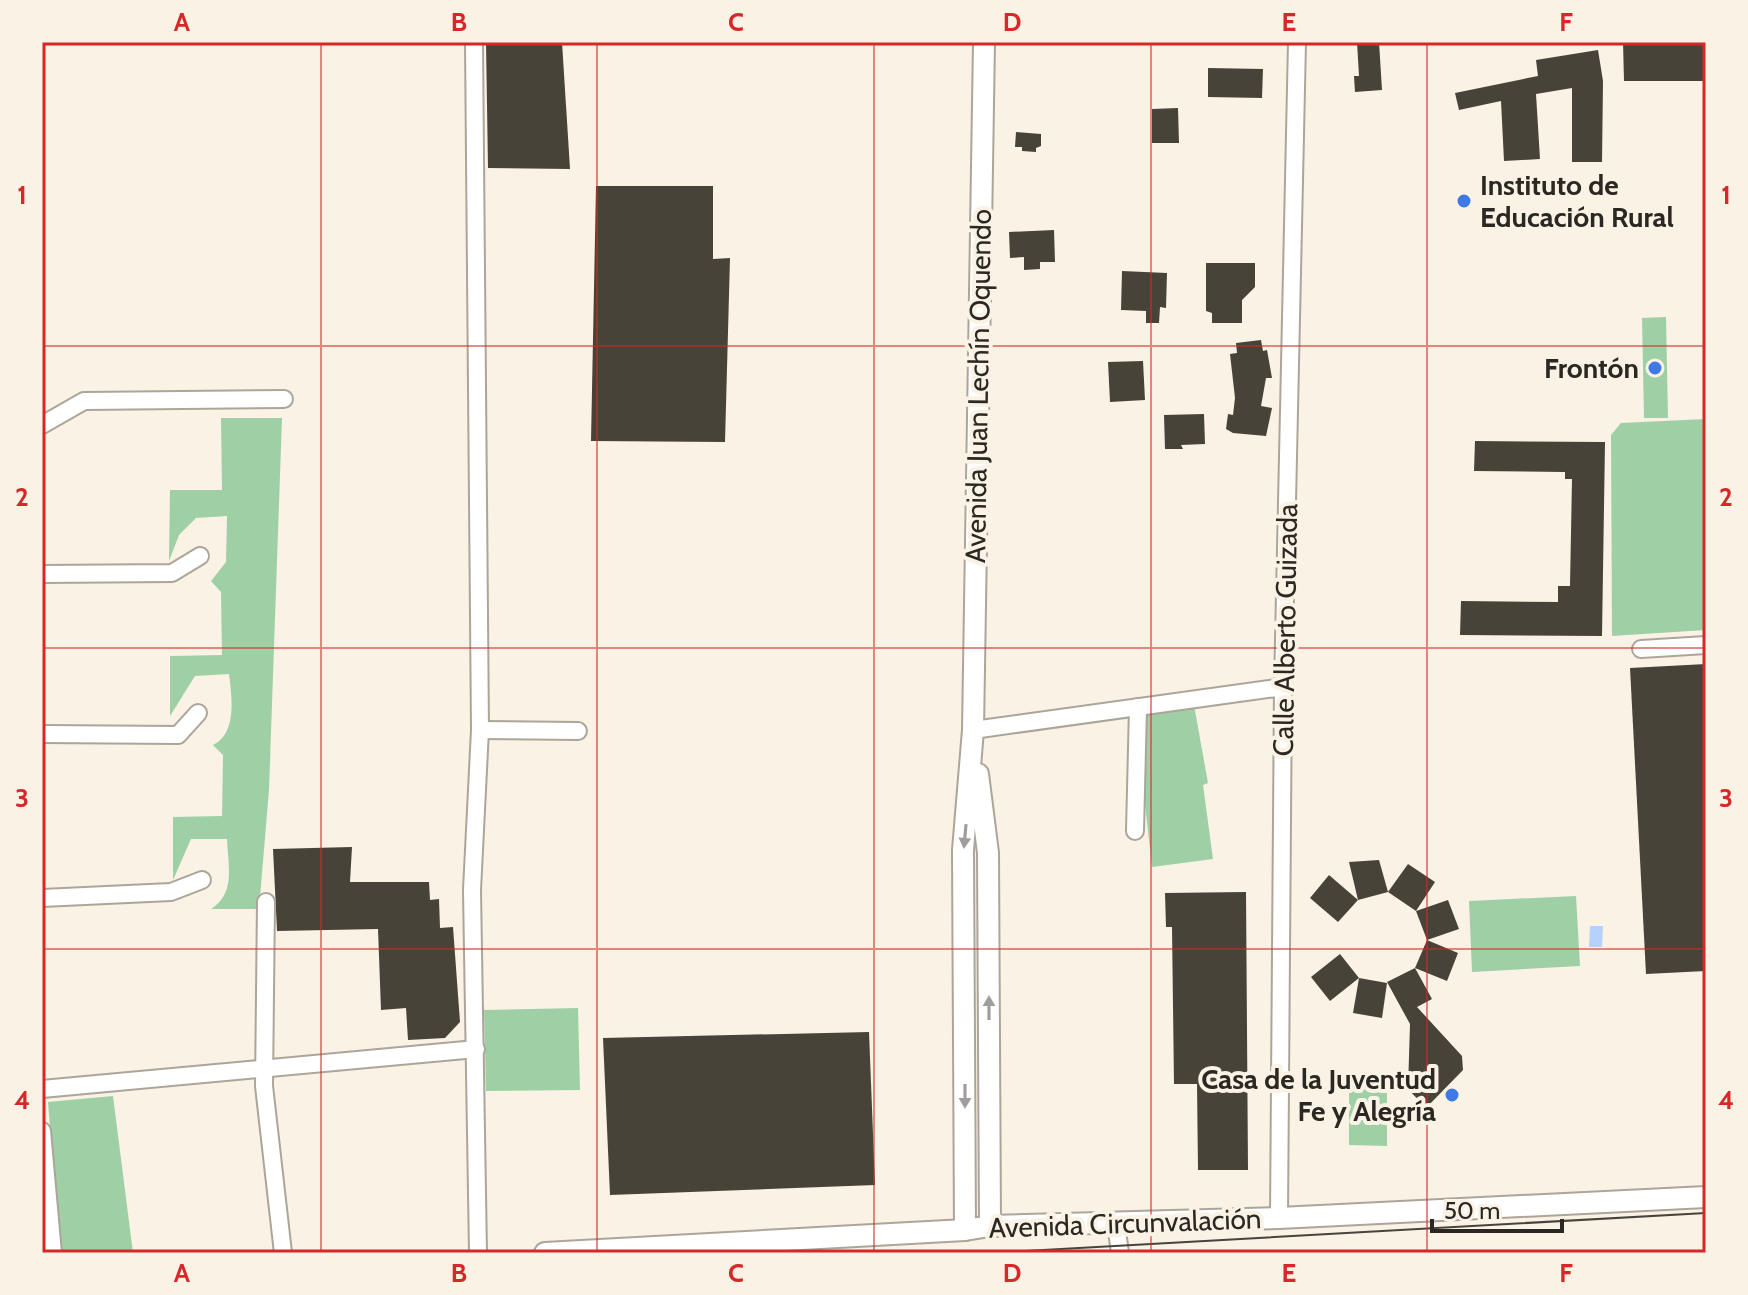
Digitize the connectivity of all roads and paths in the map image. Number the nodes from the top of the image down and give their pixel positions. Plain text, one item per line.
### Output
1 (474, 42) edge
2 (984, 42) edge
3 (1297, 42) edge
4 (284, 399) dead end
5 (42, 425) edge
6 (200, 556) dead end
7 (42, 574) edge
8 (1706, 645) edge
9 (1641, 649) dead end
10 (1283, 687) junction
11 (1138, 707) junction
12 (198, 713) dead end
13 (480, 730) junction
14 (973, 730) junction
15 (578, 731) dead end
16 (42, 734) edge
17 (1135, 831) dead end
18 (202, 880) dead end
19 (42, 898) edge
20 (266, 902) dead end
21 (476, 1049) junction
22 (264, 1067) junction
23 (42, 1089) edge
24 (42, 1131) edge
25 (1706, 1197) edge
26 (1279, 1218) junction
27 (1116, 1223) junction
28 (990, 1226) junction
29 (965, 1230) junction
30 (53, 1253) edge
31 (283, 1253) edge
32 (478, 1253) edge
33 (545, 1253) edge
34 (1120, 1253) edge

1 - 13 street
2 - 14 street, Avenida Juan Lechín Oquendo
3 - 10 street, Calle Alberto Guizada
4 - 5 street
6 - 7 street
8 - 9 street
10 - 11 street
10 - 26 street, Calle Alberto Guizada
11 - 14 street
11 - 17 street
12 - 16 street
13 - 15 street
13 - 21 street
28 -> 14 street, Avenida Juan Lechín Oquendo
14 -> 29 street, Avenida Juan Lechín Oquendo
18 - 19 street
20 - 22 street
21 - 22 street
21 - 32 street
22 - 23 street
22 - 31 street
24 - 30 street
25 - 26 street, Avenida Circunvalación
26 - 27 street, Avenida Circunvalación
27 - 28 street, Avenida Circunvalación
27 - 34 street
28 - 29 street, Avenida Circunvalación
29 - 33 street, Avenida Circunvalación

